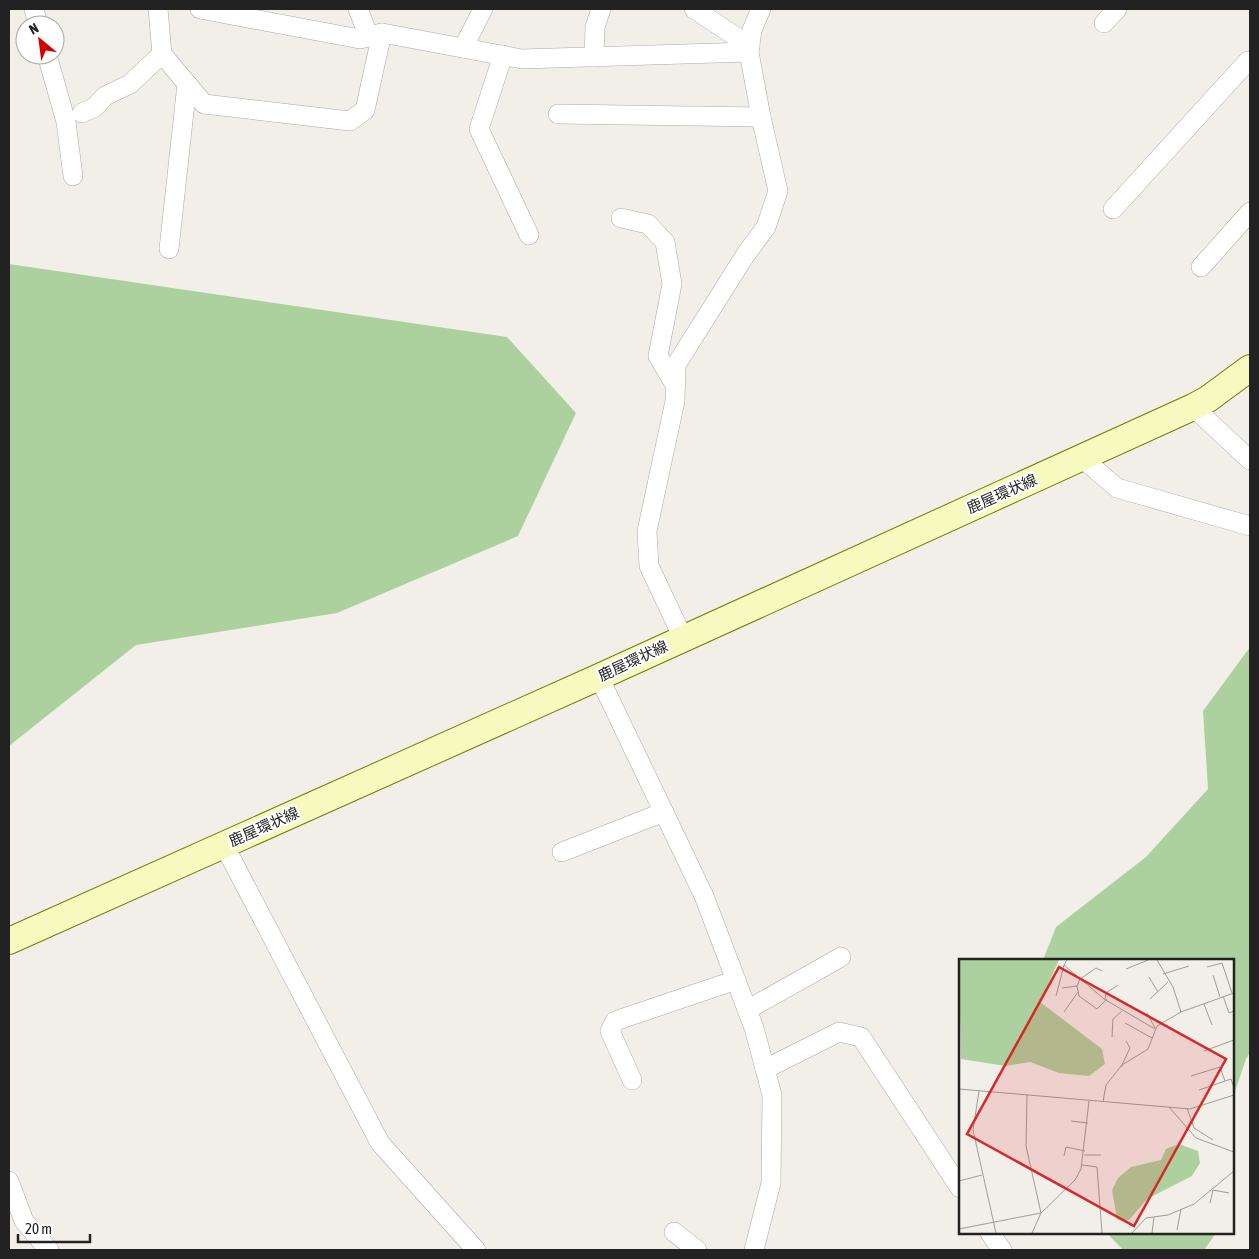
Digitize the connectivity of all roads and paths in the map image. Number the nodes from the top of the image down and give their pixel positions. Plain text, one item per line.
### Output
1 (158, 9) edge
2 (200, 9) edge
3 (358, 9) edge
4 (483, 9) edge
5 (601, 9) edge
6 (694, 9) edge
7 (761, 9) edge
8 (375, 35) junction
9 (463, 48) junction
10 (750, 49) junction
11 (162, 54) junction
12 (502, 56) junction
13 (594, 57) junction
14 (1250, 63) edge
15 (50, 65) edge
16 (187, 84) junction
17 (82, 113) dead end
18 (558, 114) dead end
19 (761, 118) junction
20 (73, 176) dead end
21 (1113, 209) dead end
22 (1250, 212) edge
23 (621, 218) dead end
24 (528, 235) dead end
25 (169, 248) dead end
26 (1201, 267) dead end
27 (1250, 368) edge
28 (675, 385) junction
29 (1193, 407) junction
30 (1082, 458) junction
31 (1250, 460) edge
32 (1250, 526) edge
33 (683, 638) junction
34 (599, 677) junction
35 (664, 812) junction
36 (224, 845) junction
37 (562, 852) dead end
38 (9, 941) edge
39 (841, 957) dead end
40 (736, 980) junction
41 (747, 1010) junction
42 (765, 1069) junction
43 (632, 1080) dead end
44 (9, 1181) edge
45 (959, 1186) edge
46 (674, 1232) dead end
47 (991, 1234) edge
48 (49, 1250) edge
49 (476, 1250) edge
50 (697, 1250) edge
51 (754, 1250) edge
52 (1002, 1250) edge

1 - 11 street
2 - 8 street
3 - 8 street
4 - 9 street
5 - 13 street
6 - 10 street
7 - 10 street
8 - 9 street
8 - 16 street
9 - 12 street
10 - 13 street
10 - 19 street
11 - 16 street
11 - 17 street
12 - 13 street
12 - 24 street
14 - 21 street
15 - 20 street
16 - 25 street
18 - 19 street
19 - 28 street
22 - 26 street
23 - 28 street
27 - 29 main road, 鹿屋環状線
28 - 33 street
29 - 30 main road, 鹿屋環状線
29 - 31 street
30 - 32 street
30 - 33 main road, 鹿屋環状線
33 - 34 main road, 鹿屋環状線
34 - 35 street
34 - 36 main road, 鹿屋環状線
35 - 37 street
35 - 40 street
36 - 38 main road, 鹿屋環状線
36 - 49 street
39 - 41 street
40 - 41 street
40 - 43 street
41 - 42 street
42 - 45 street
42 - 51 street
44 - 48 street
46 - 50 street
47 - 52 street

